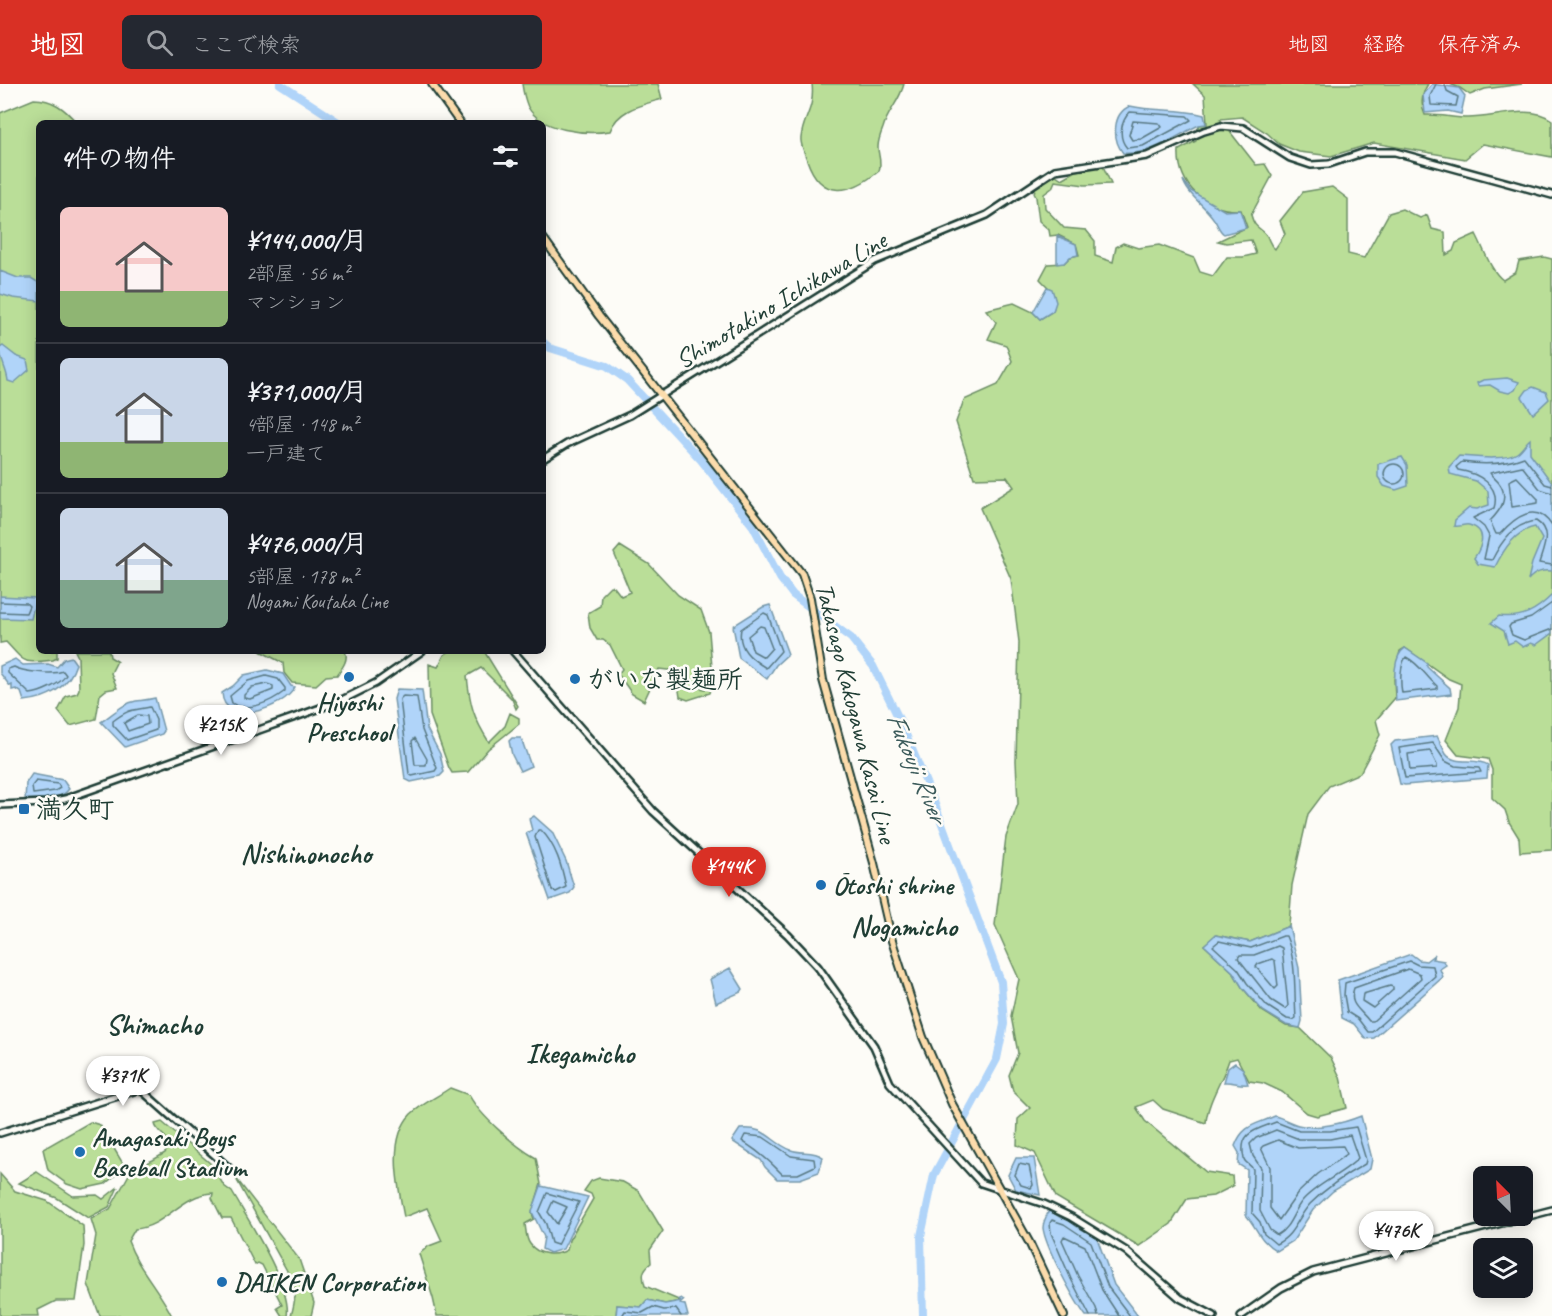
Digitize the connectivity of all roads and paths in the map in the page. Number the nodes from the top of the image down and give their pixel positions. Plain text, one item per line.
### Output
1 (432, 84) edge
2 (458, 120) edge
3 (1552, 195) edge
4 (546, 242) edge
5 (661, 394) junction
6 (546, 457) edge
7 (418, 654) edge
8 (516, 654) edge
9 (0, 805) edge
10 (0, 1133) edge
11 (228, 1167) dead end
12 (999, 1188) junction
13 (1552, 1210) edge
14 (1064, 1316) edge
15 (1214, 1316) edge
16 (1241, 1316) edge

1 - 2 main road
3 - 5 main road, Shimotakino Ichikawa Line
4 - 5 main road, Takasago Kakogawa Kasai Line
5 - 6 main road, Shimotakino Ichikawa Line
5 - 12 main road, Takasago Kakogawa Kasai Line
7 - 9 main road
8 - 12 main road
10 - 11 main road
12 - 14 main road, Takasago Kakogawa Kasai Line
12 - 15 main road
13 - 16 main road

